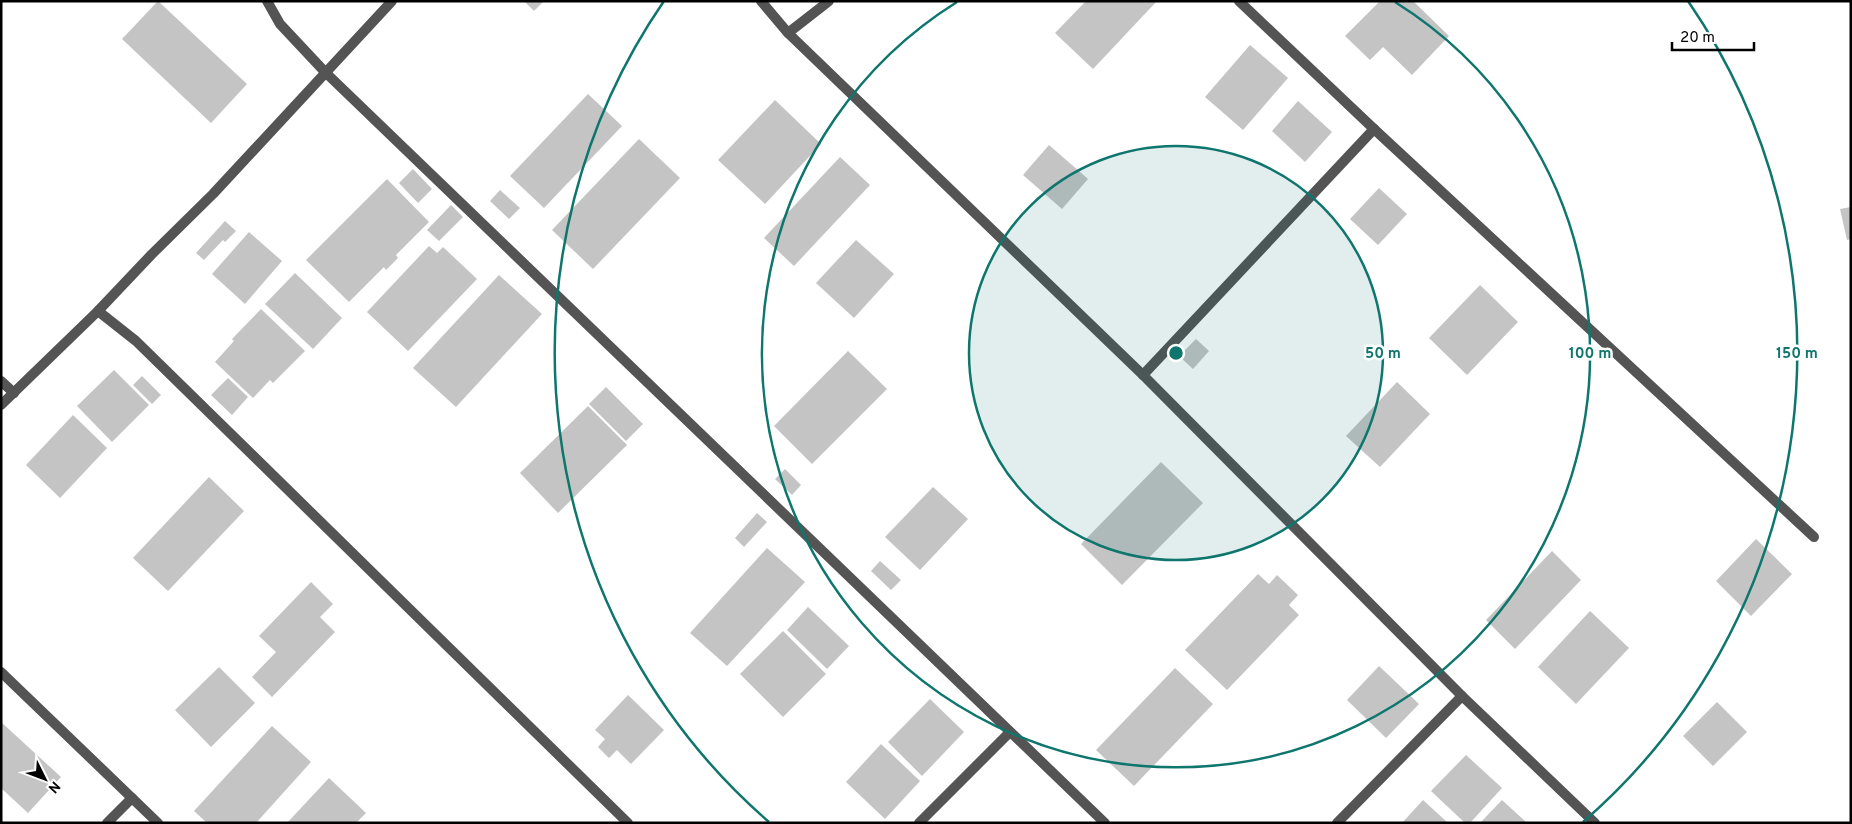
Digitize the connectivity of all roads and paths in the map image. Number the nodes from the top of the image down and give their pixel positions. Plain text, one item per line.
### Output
1 (268, 1) edge
2 (392, 1) edge
3 (761, 1) edge
4 (829, 1) edge
5 (1239, 1) edge
6 (788, 33) junction
7 (325, 72) junction
8 (1374, 129) junction
9 (98, 310) junction
10 (1143, 375) junction
11 (1, 381) edge
12 (14, 393) junction
13 (1, 405) edge
14 (1814, 537) dead end
15 (1, 672) edge
16 (1462, 696) junction
17 (1010, 732) junction
18 (132, 798) junction
19 (107, 823) edge
20 (158, 823) edge
21 (628, 823) edge
22 (919, 823) edge
23 (1105, 823) edge
24 (1337, 823) edge
25 (1595, 823) edge

1 - 7 street
2 - 7 street
3 - 6 street
4 - 6 street
5 - 8 street
6 - 10 street
7 - 9 street
7 - 17 street
8 - 10 street
8 - 14 street
9 - 12 street
9 - 21 street
10 - 16 street
11 - 12 street
12 - 13 street
15 - 18 street
16 - 24 street
16 - 25 street
17 - 22 street
17 - 23 street
18 - 19 street
18 - 20 street

